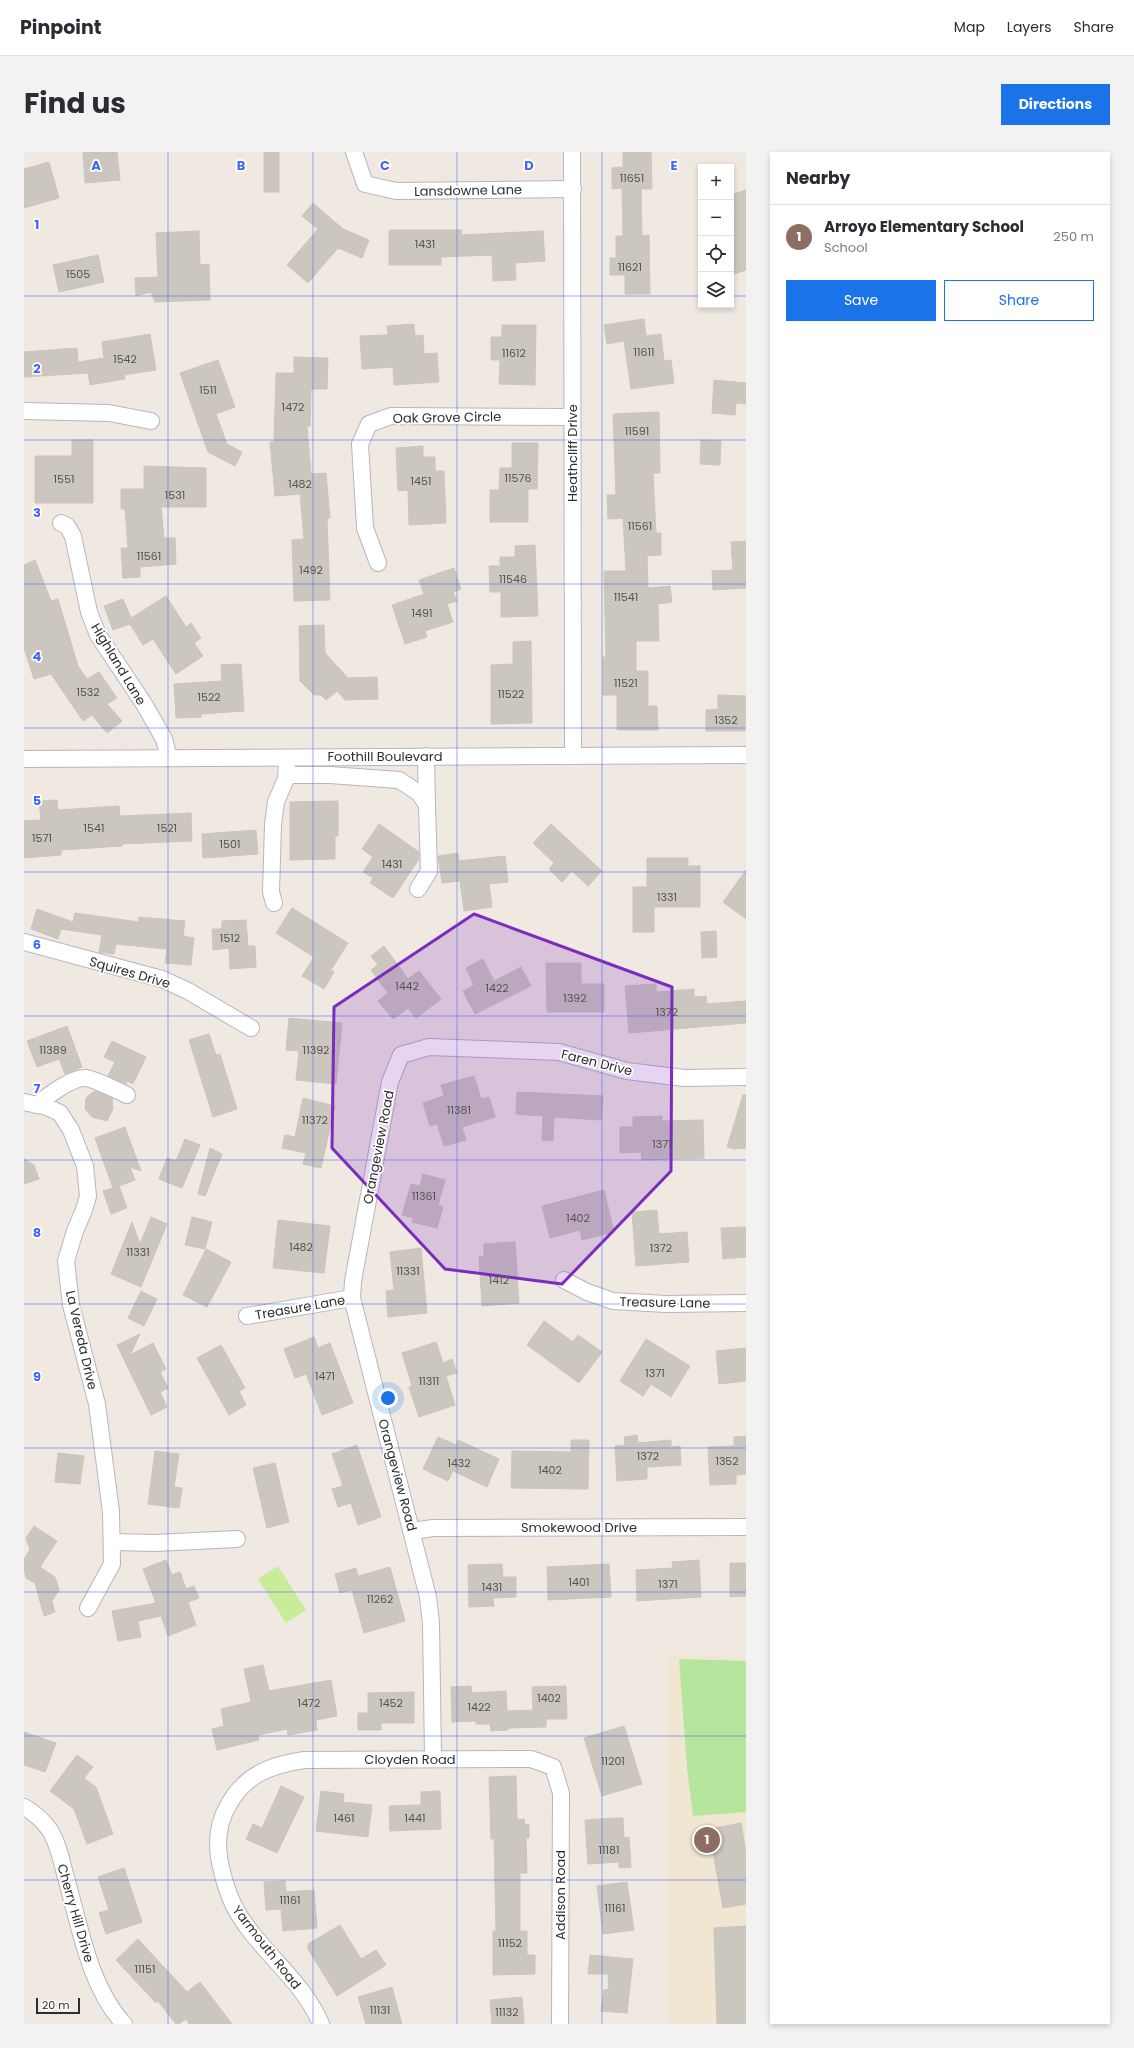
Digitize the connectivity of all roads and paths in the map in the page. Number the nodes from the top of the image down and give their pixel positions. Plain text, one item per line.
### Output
1 (354, 152) edge
2 (572, 152) edge
3 (572, 189) junction
4 (24, 411) edge
5 (572, 417) junction
6 (151, 422) dead end
7 (61, 523) dead end
8 (378, 562) dead end
9 (573, 755) junction
10 (746, 755) edge
11 (426, 756) junction
12 (288, 757) junction
13 (169, 758) junction
14 (24, 759) edge
15 (287, 775) junction
16 (427, 805) junction
17 (418, 889) dead end
18 (274, 903) dead end
19 (24, 942) edge
20 (251, 1028) dead end
21 (401, 1055) joint
22 (746, 1077) edge
23 (127, 1095) dead end
24 (30, 1104) edge
25 (564, 1280) dead end
26 (352, 1298) junction
27 (746, 1303) edge
28 (247, 1316) dead end
29 (746, 1527) edge
30 (413, 1531) junction
31 (237, 1539) dead end
32 (112, 1542) junction
33 (88, 1608) dead end
34 (433, 1758) junction
35 (553, 1767) joint
36 (268, 1768) joint
37 (24, 1807) edge
38 (124, 2024) edge
39 (321, 2024) edge
40 (560, 2024) edge

1 - 3 street, Lansdowne Lane
2 - 3 street, Heathcliff Drive
3 - 5 street, Heathcliff Drive
4 - 6 street
5 - 8 street, Oak Grove Circle
5 - 9 street, Heathcliff Drive
7 - 13 street, Highland Lane
9 - 10 street, Foothill Boulevard
9 - 11 street, Foothill Boulevard
11 - 12 street, Foothill Boulevard
11 - 16 street
12 - 13 street, Foothill Boulevard
12 - 15 street
13 - 14 street, Foothill Boulevard
15 - 16 street
15 - 18 street
16 - 17 street
19 - 20 street, Squires Drive
21 - 22 street, Faren Drive
21 - 26 street, Orangeview Road
23 - 24 street
24 - 32 street, La Vereda Drive
25 - 27 street, Treasure Lane
26 - 28 street, Treasure Lane
26 - 30 street, Orangeview Road
29 - 30 street, Smokewood Drive
30 - 34 street, Orangeview Road
31 - 32 street
32 - 33 street, La Vereda Drive
34 - 35 street, Cloyden Road
34 - 36 street, Cloyden Road
35 - 40 street, Addison Road
36 - 39 street, Yarmouth Road
37 - 38 street, Cherry Hill Drive

